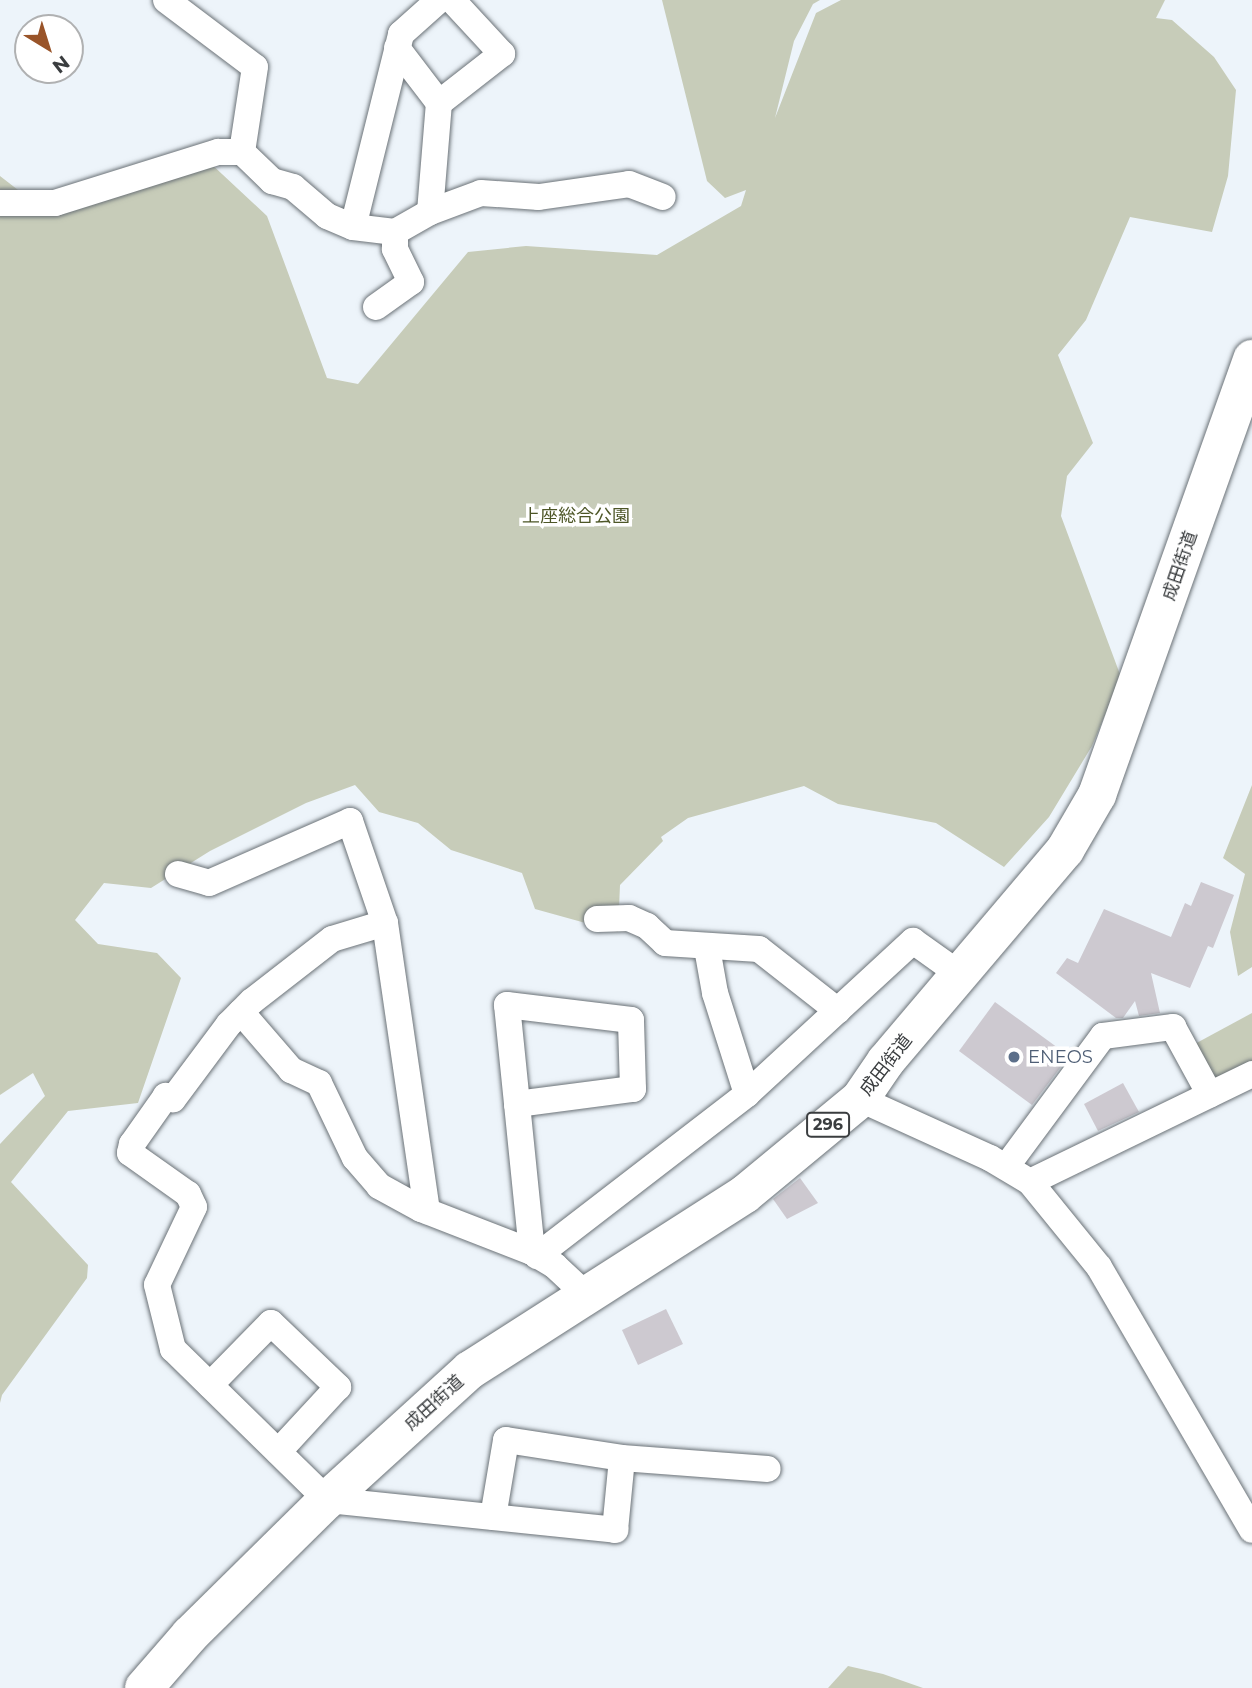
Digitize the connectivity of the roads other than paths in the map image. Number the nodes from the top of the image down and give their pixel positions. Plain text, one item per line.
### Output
1 (166, 0) edge
2 (439, 0) edge
3 (452, 0) edge
4 (397, 48) junction
5 (439, 103) junction
6 (242, 152) junction
7 (663, 197) dead end
8 (0, 203) edge
9 (430, 212) junction
10 (354, 228) junction
11 (395, 232) junction
12 (376, 307) dead end
13 (1252, 359) edge
14 (178, 874) dead end
15 (597, 919) dead end
16 (385, 923) junction
17 (707, 948) junction
18 (962, 976) junction
19 (838, 1011) junction
20 (241, 1012) junction
21 (1252, 1074) edge
22 (747, 1094) junction
23 (1210, 1095) junction
24 (860, 1100) junction
25 (517, 1104) junction
26 (1006, 1167) junction
27 (1030, 1182) junction
28 (427, 1211) junction
29 (534, 1254) junction
30 (585, 1294) junction
31 (210, 1385) junction
32 (278, 1452) junction
33 (622, 1458) junction
34 (768, 1469) dead end
35 (327, 1500) junction
36 (493, 1517) junction
37 (1252, 1530) edge
38 (144, 1688) edge

1 - 6 street
2 - 4 street
3 - 5 street
4 - 5 street
4 - 10 street
5 - 9 street
6 - 8 street
6 - 10 street
7 - 9 street
9 - 11 street
10 - 11 street
11 - 12 street
13 - 18 highway, 成田街道 / 296
14 - 16 street
15 - 17 street
16 - 20 street
16 - 28 street
17 - 19 street
17 - 22 street
18 - 19 street
18 - 24 highway, 成田街道 / 296
19 - 22 street
20 - 28 street
20 - 31 street
21 - 23 street
22 - 29 street
23 - 26 street
23 - 27 street
24 - 26 street
24 - 30 highway, 成田街道 / 296
25 - 25 street
25 - 29 street
26 - 27 street
27 - 37 street
28 - 29 street
29 - 30 street
30 - 35 highway, 成田街道 / 296
31 - 32 street
31 - 32 street
32 - 35 street
33 - 34 street
33 - 36 street
33 - 36 street
35 - 36 street
35 - 38 highway, 成田街道 / 296

